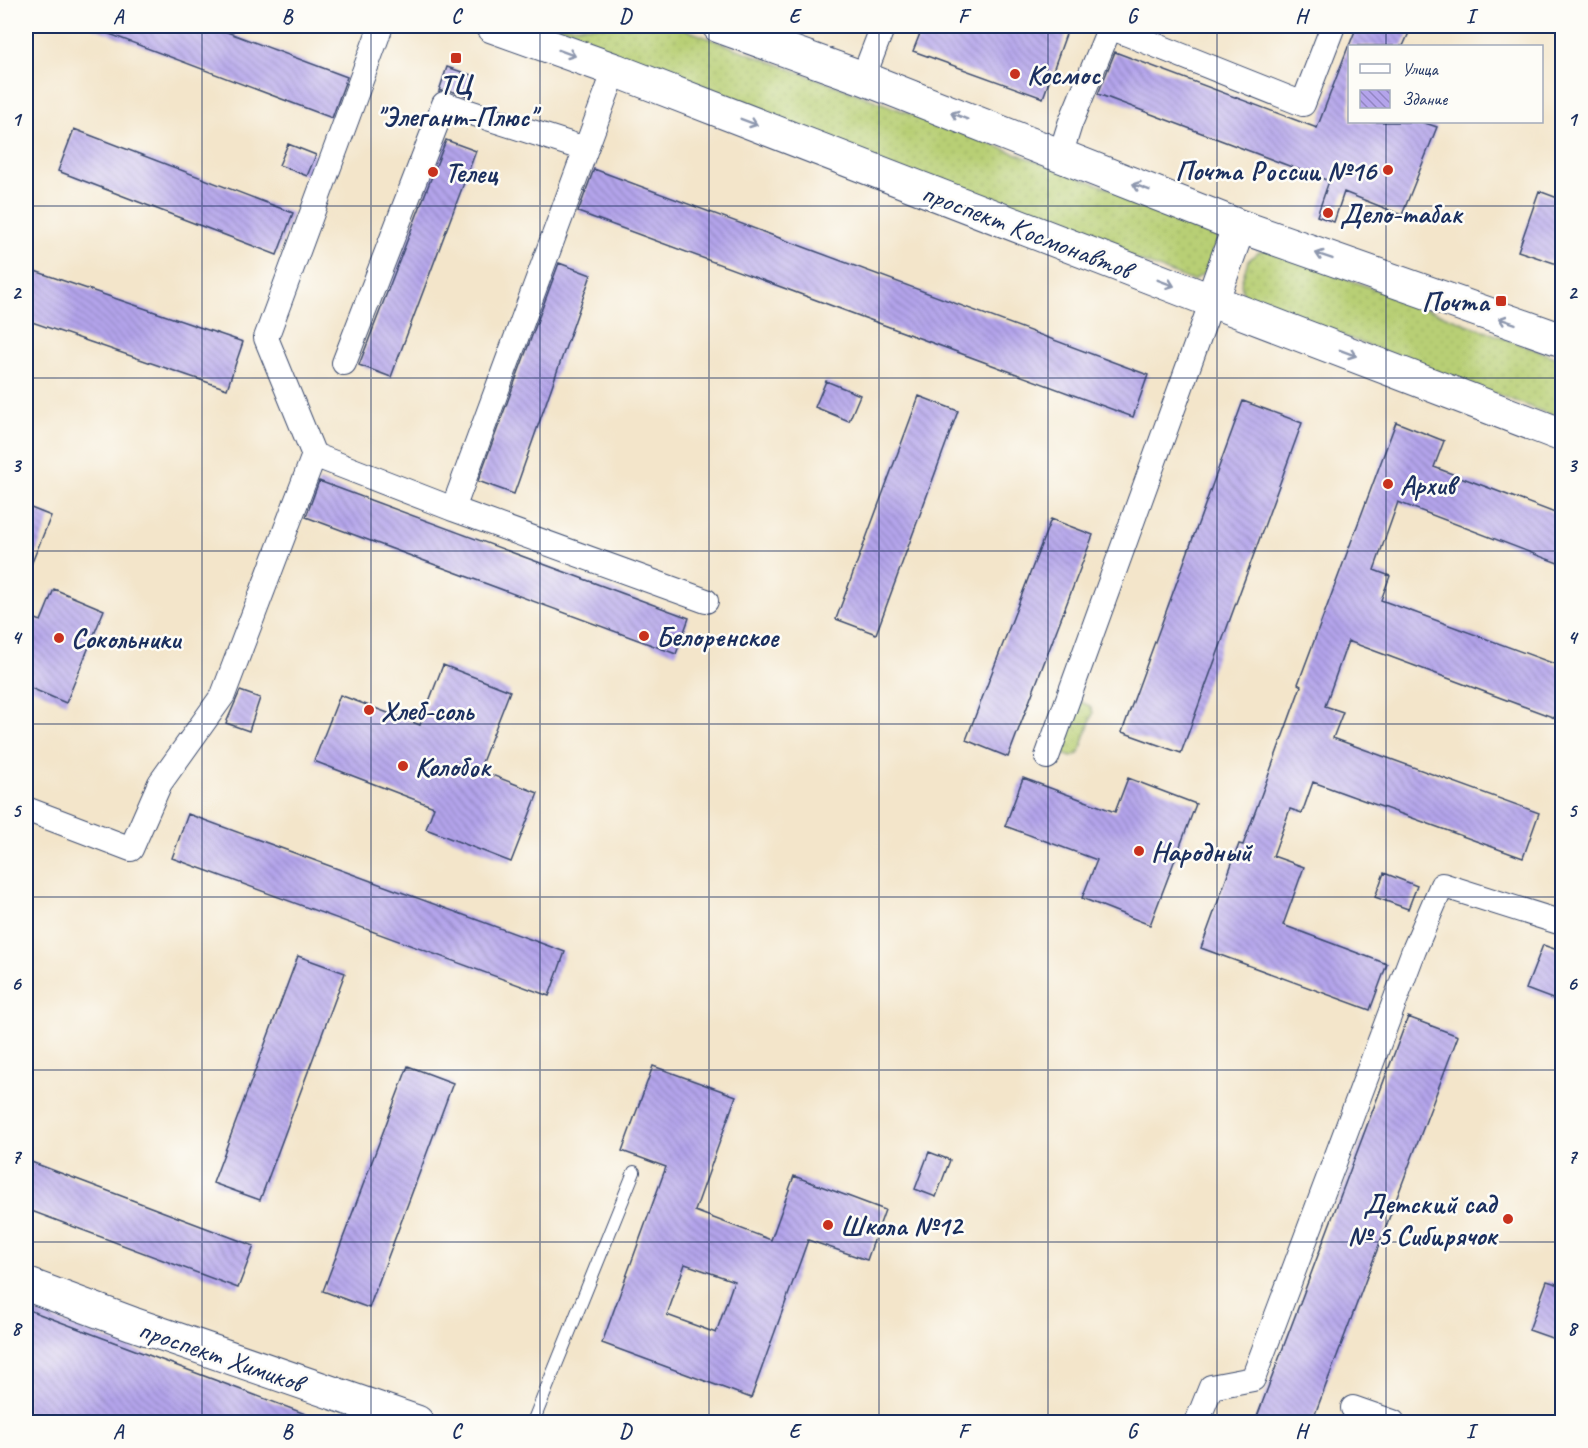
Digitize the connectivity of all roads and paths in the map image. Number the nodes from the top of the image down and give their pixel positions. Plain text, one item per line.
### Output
1 (381, 26) edge
2 (492, 26) edge
3 (719, 26) edge
4 (883, 26) edge
5 (1333, 26) edge
6 (615, 70) junction
7 (863, 78) junction
8 (585, 149) junction
9 (1060, 156) junction
10 (1239, 226) junction
11 (1212, 302) junction
12 (1563, 340) edge
13 (345, 363) dead end
14 (1563, 435) edge
15 (314, 455) junction
16 (453, 509) junction
17 (706, 600) dead end
18 (1047, 757) dead end
19 (26, 809) edge
20 (1563, 923) edge
21 (634, 1172) dead end
22 (26, 1284) edge
23 (1353, 1408) dead end
24 (417, 1422) edge
25 (533, 1422) edge
26 (1197, 1422) edge
27 (1393, 1422) edge

1 - 15 street
2 -> 6 main road, проспект Космонавтов
3 - 7 main road
4 - 7 street
5 - 9 street
6 - 8 street
6 -> 11 main road, проспект Космонавтов
9 -> 7 main road
8 - 13 street
8 - 16 street
10 -> 9 main road
10 - 11 main road
12 -> 10 main road
11 -> 14 main road, проспект Космонавтов
11 - 18 street
15 - 16 street
15 - 19 street
16 - 17 street
20 - 26 street
21 - 25 lane
22 - 24 main road, проспект Химиков
23 - 27 street

